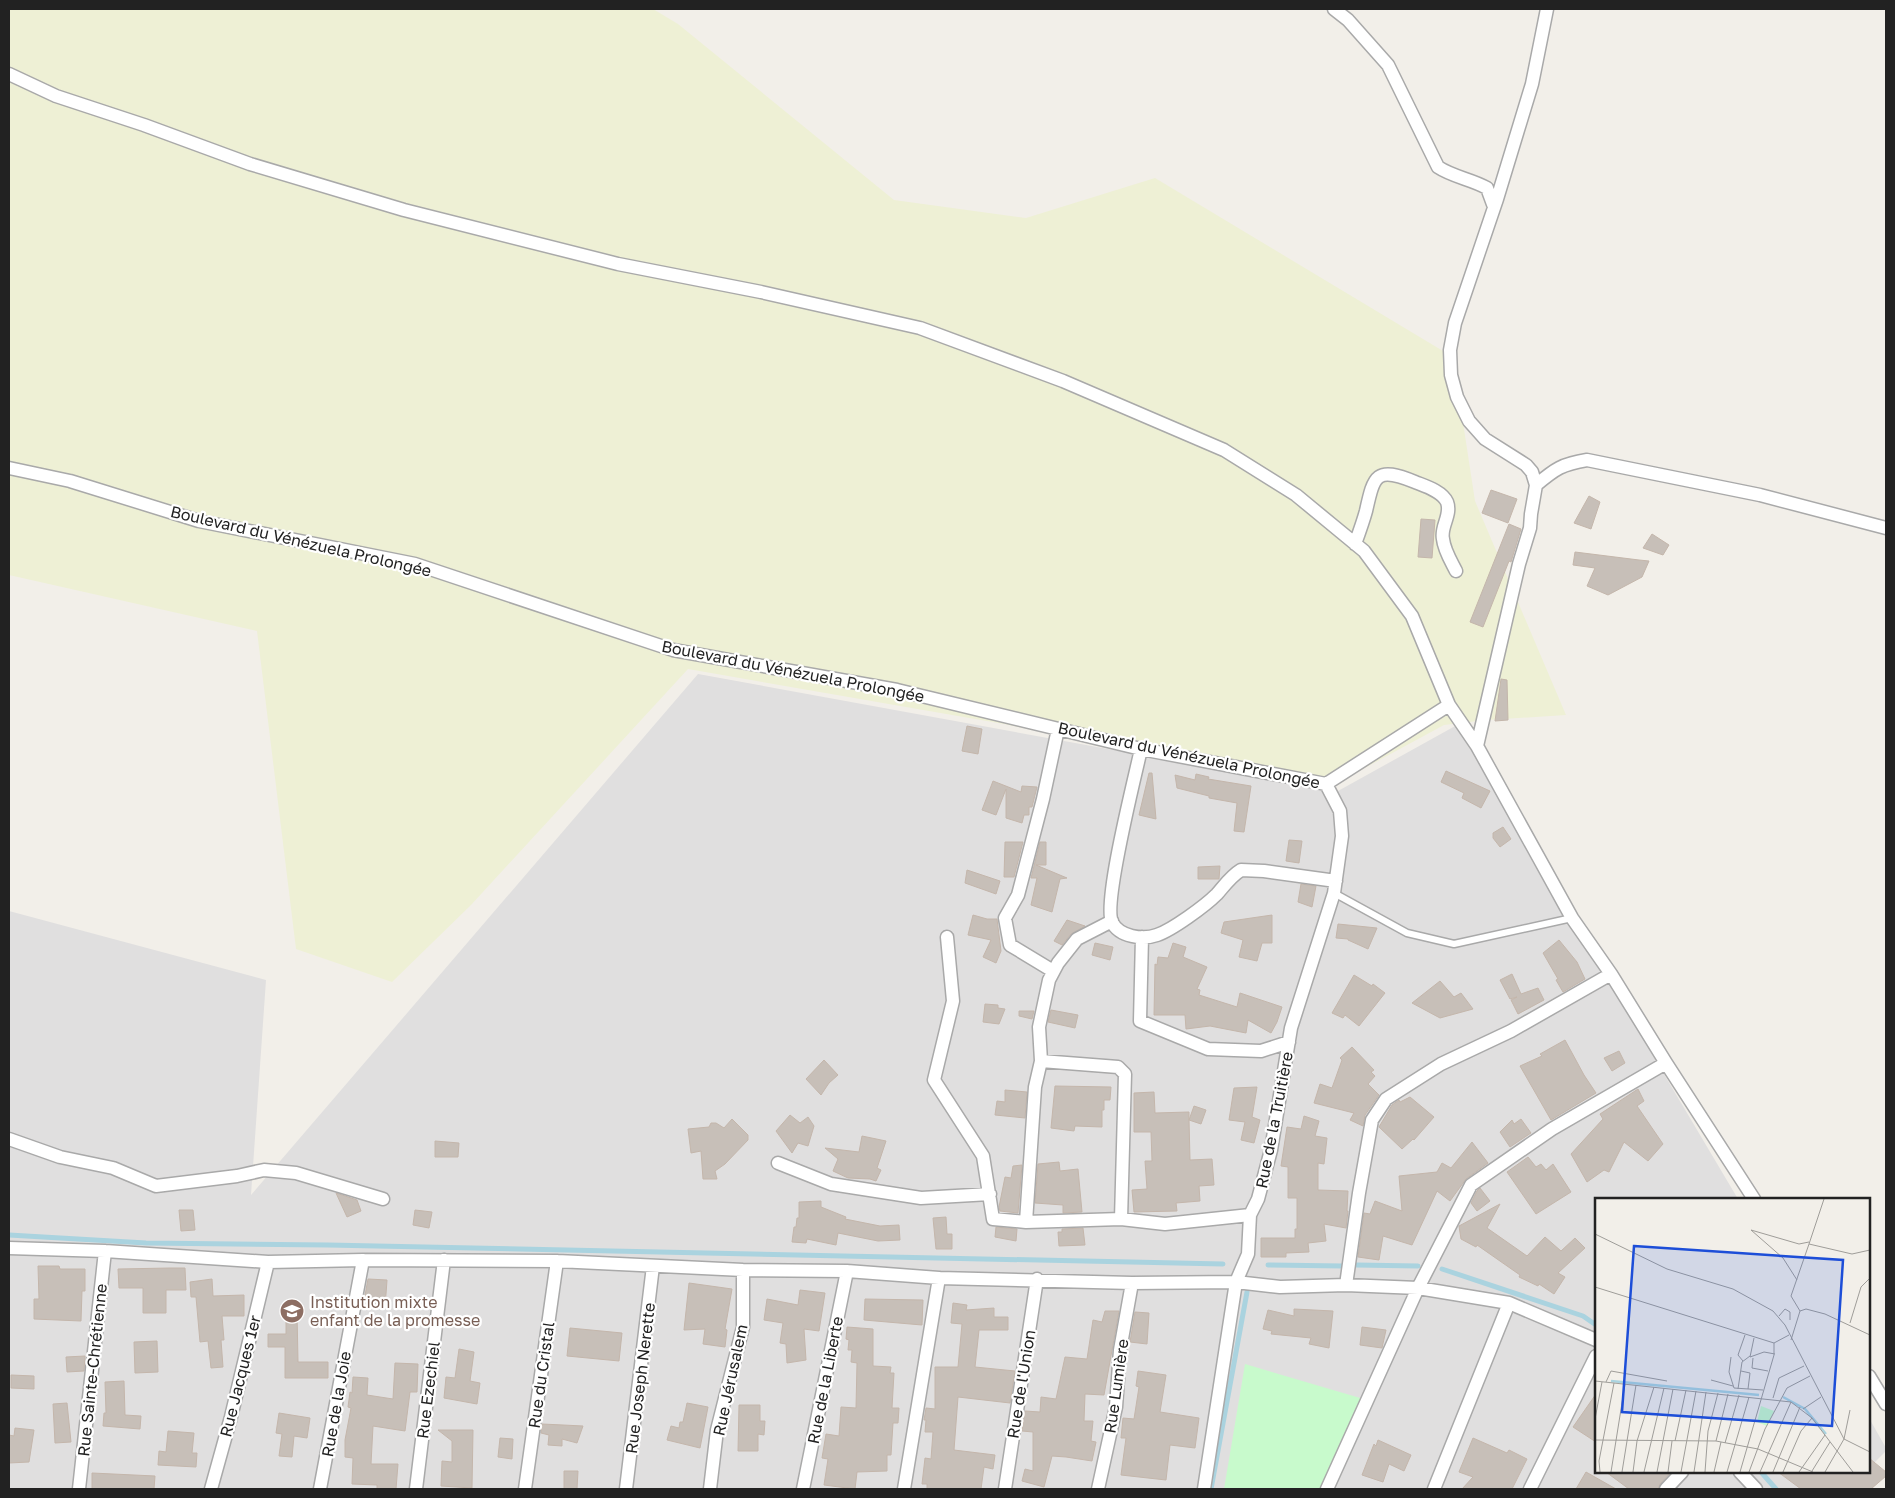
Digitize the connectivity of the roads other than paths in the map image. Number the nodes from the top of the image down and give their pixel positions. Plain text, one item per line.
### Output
1 (1334, 9) edge
2 (1547, 9) edge
3 (9, 74) edge
4 (1494, 207) junction
5 (9, 468) edge
6 (1536, 485) junction
7 (1886, 528) edge
8 (1355, 544) junction
9 (1456, 571) dead end
10 (1449, 705) junction
11 (1058, 729) junction
12 (1477, 746) junction
13 (1141, 749) junction
14 (1326, 784) junction
15 (1335, 887) junction
16 (1572, 918) junction
17 (1112, 922) junction
18 (947, 937) dead end
19 (1142, 937) junction
20 (1054, 971) junction
21 (1611, 974) junction
22 (1289, 1042) junction
23 (1041, 1061) junction
24 (1666, 1063) junction
25 (9, 1140) edge
26 (778, 1163) dead end
27 (990, 1194) junction
28 (1753, 1198) edge
29 (384, 1199) dead end
30 (1250, 1215) junction
31 (1121, 1219) junction
32 (1026, 1222) junction
33 (9, 1252) edge
34 (105, 1252) junction
35 (363, 1260) junction
36 (444, 1260) junction
37 (556, 1261) junction
38 (268, 1262) junction
39 (654, 1266) junction
40 (744, 1270) junction
41 (847, 1271) junction
42 (939, 1278) junction
43 (1037, 1279) junction
44 (1236, 1282) junction
45 (1132, 1283) junction
46 (1346, 1286) junction
47 (1418, 1288) junction
48 (1509, 1303) junction
49 (1595, 1340) edge
50 (1595, 1358) edge
51 (1870, 1377) edge
52 (1884, 1395) edge
53 (1681, 1473) edge
54 (1741, 1473) edge
55 (79, 1489) edge
56 (211, 1489) edge
57 (320, 1489) edge
58 (416, 1489) edge
59 (525, 1489) edge
60 (626, 1489) edge
61 (710, 1489) edge
62 (803, 1489) edge
63 (904, 1489) edge
64 (1004, 1489) edge
65 (1098, 1489) edge
66 (1204, 1489) edge
67 (1327, 1489) edge
68 (1434, 1489) edge
69 (1530, 1489) edge
70 (1666, 1489) edge
71 (1756, 1489) edge

1 - 4 street
2 - 4 street
3 - 8 street
4 - 6 street
5 - 11 street, Boulevard du Vénézuela Prolongée
6 - 7 street
6 - 12 street
8 - 9 street
8 - 10 street
10 - 12 street
10 - 14 street, Boulevard du Vénézuela Prolongée
11 - 13 street, Boulevard du Vénézuela Prolongée
11 - 20 street
12 - 16 street
13 - 14 street, Boulevard du Vénézuela Prolongée
13 - 17 street
14 - 15 street, Rue de la Truitière
15 - 16 lane
15 - 19 street
15 - 22 street, Rue de la Truitière
16 - 21 street
17 - 19 street
17 - 20 street
18 - 27 street
19 - 22 street
20 - 23 street
21 - 24 street
21 - 46 street
22 - 30 street, Rue de la Truitière
23 - 31 street
23 - 32 street
24 - 28 street
24 - 47 street
25 - 29 street
26 - 27 street
27 - 32 street
30 - 31 street
30 - 44 street, Rue de la Truitière
31 - 32 street
33 - 34 street
34 - 38 street
34 - 55 street, Rue Sainte-Chrétienne
35 - 36 street
35 - 38 street
35 - 57 street, Rue de la Joie
36 - 37 street
36 - 58 street, Rue Ezechiel
37 - 39 street
37 - 59 street, Rue du Cristal
38 - 56 street, Rue Jacques 1er
39 - 40 street
39 - 60 street, Rue Joseph Nerette
40 - 41 street
40 - 61 street, Rue Jérusalem
41 - 42 street
41 - 62 street, Rue de la Liberte
42 - 43 street
42 - 63 street
43 - 45 street
43 - 64 street, Rue de l'Union
44 - 45 street
44 - 46 street
44 - 66 street, Rue de la Truitière
45 - 65 street, Rue Lumière
46 - 47 street
47 - 48 street
47 - 67 street
48 - 49 street
48 - 68 street
50 - 69 street
51 - 52 street
53 - 70 street
54 - 71 street

